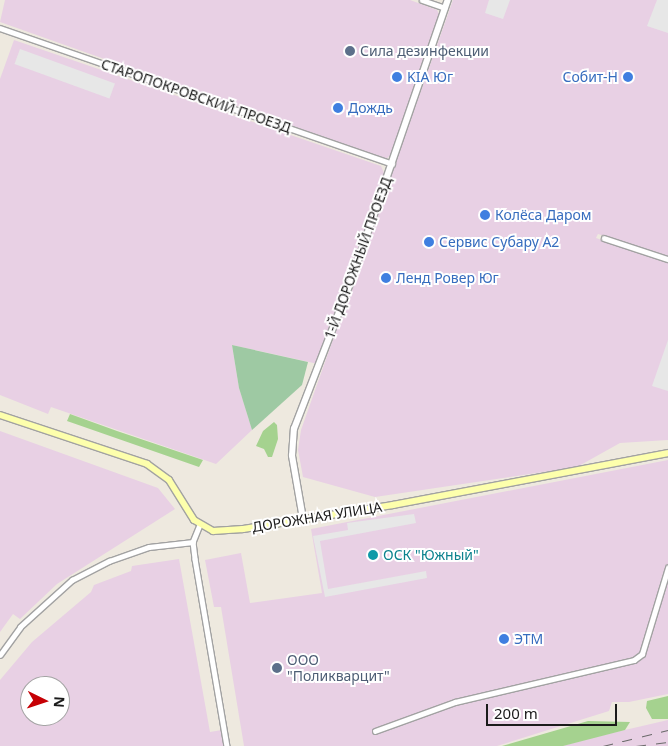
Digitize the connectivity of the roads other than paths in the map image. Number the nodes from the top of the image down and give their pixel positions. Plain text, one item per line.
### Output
1 (422, 0) edge
2 (448, 0) edge
3 (445, 8) junction
4 (0, 28) edge
5 (392, 164) junction
6 (604, 238) dead end
7 (668, 259) edge
8 (0, 415) edge
9 (668, 453) edge
10 (302, 519) junction
11 (200, 525) junction
12 (193, 542) junction
13 (668, 568) edge
14 (0, 654) edge
15 (375, 731) dead end
16 (227, 746) edge

1 - 3 street
2 - 3 street, 1-Й ДОРОЖНЫЙ ПРОЕЗД
3 - 5 street, 1-Й ДОРОЖНЫЙ ПРОЕЗД
4 - 5 street, СТАРОПОКРОВСКИЙ ПРОЕЗД
5 - 10 street, 1-Й ДОРОЖНЫЙ ПРОЕЗД
6 - 7 street
8 - 11 main road
9 - 10 main road, ДОРОЖНАЯ УЛИЦА
10 - 11 main road, ДОРОЖНАЯ УЛИЦА
11 - 12 street
12 - 14 street
12 - 16 street
13 - 15 street

